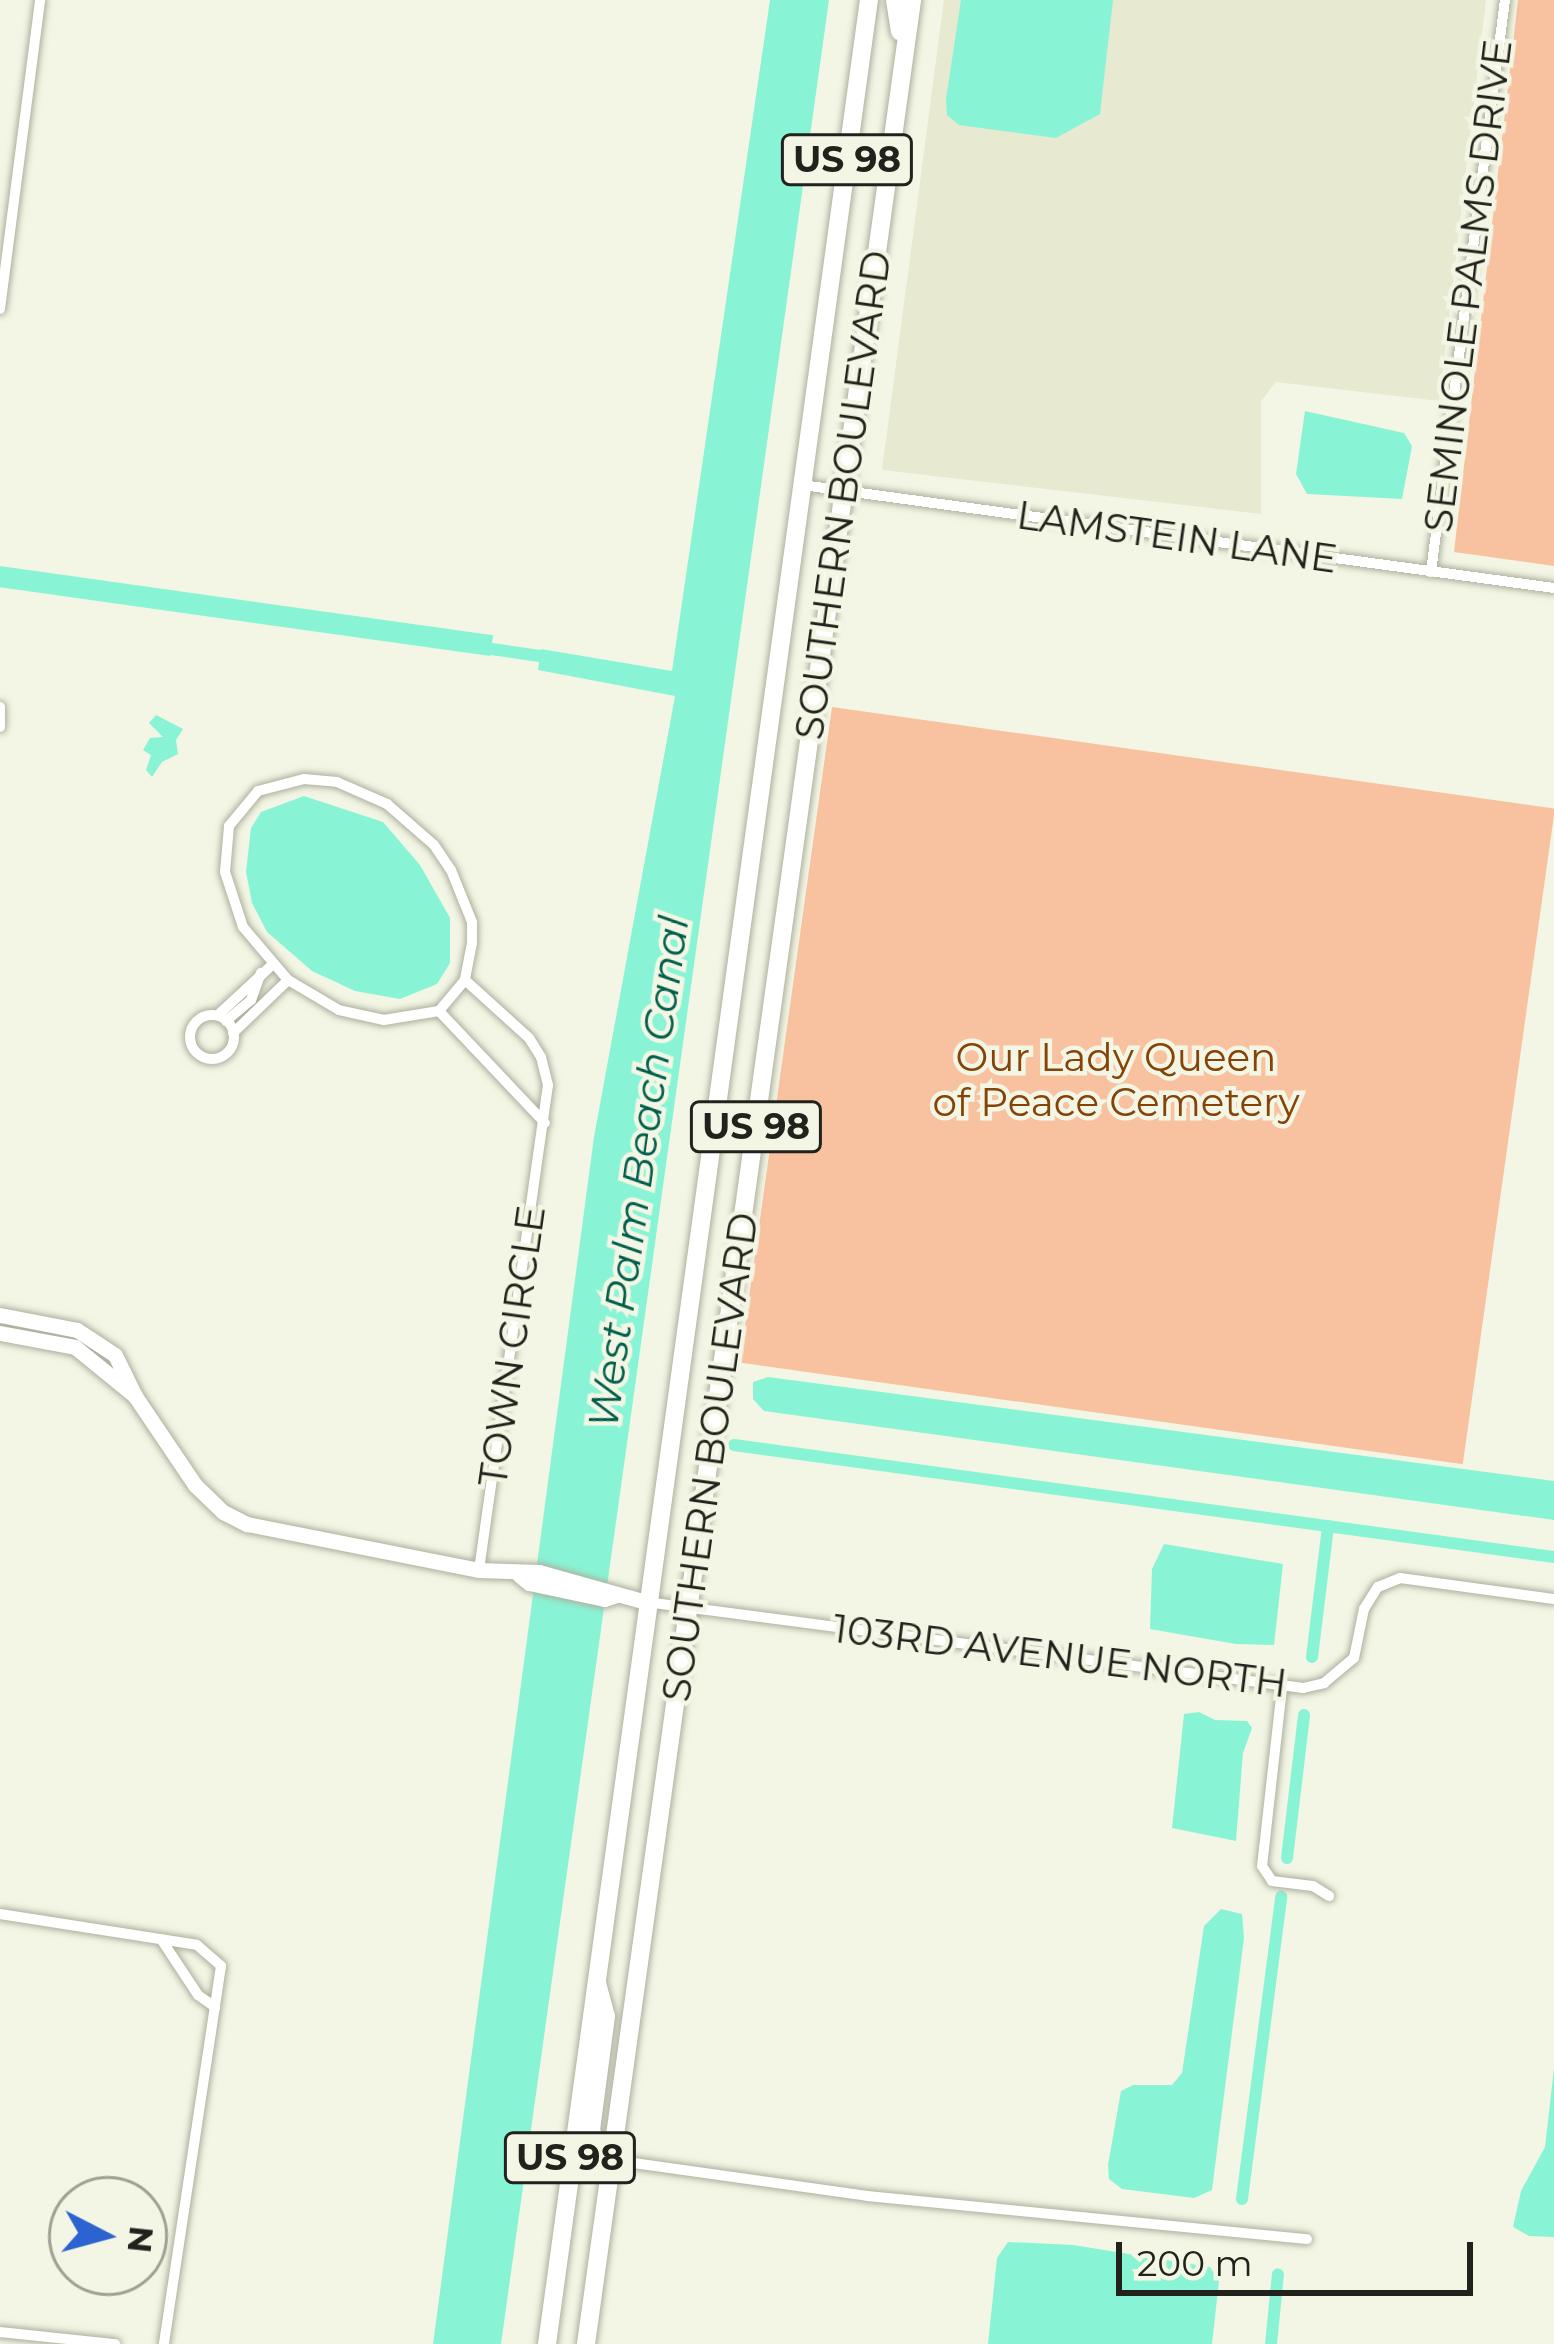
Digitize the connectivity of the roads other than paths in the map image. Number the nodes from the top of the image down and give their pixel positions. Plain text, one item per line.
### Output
1 (40, 0) edge
2 (869, 0) edge
3 (896, 0) edge
4 (912, 0) edge
5 (1505, 0) edge
6 (903, 61) junction
7 (0, 310) edge
8 (801, 484) junction
9 (844, 490) junction
10 (1431, 572) junction
11 (1554, 588) edge
12 (0, 706) edge
13 (0, 727) edge
14 (267, 969) junction
15 (288, 980) junction
16 (465, 980) junction
17 (440, 1011) junction
18 (222, 1018) junction
19 (233, 1033) junction
20 (545, 1123) junction
21 (0, 1315) edge
22 (0, 1333) edge
23 (135, 1396) junction
24 (479, 1570) junction
25 (1554, 1599) edge
26 (646, 1602) junction
27 (689, 1608) junction
28 (1282, 1688) junction
29 (1329, 1896) dead end
30 (0, 1914) edge
31 (161, 1939) junction
32 (594, 1973) junction
33 (214, 2007) junction
34 (612, 2160) junction
35 (1307, 2239) dead end
36 (0, 2332) edge
37 (116, 2344) edge
38 (164, 2344) edge
39 (547, 2344) edge
40 (590, 2344) edge

1 - 7 street
2 - 8 highway, SOUTHERN BOULEVARD / US 98
3 - 6 highway
4 - 6 highway, SOUTHERN BOULEVARD / US 98
5 - 10 street, SEMINOLE PALMS DRIVE
6 - 9 highway, SOUTHERN BOULEVARD / US 98
8 - 9 street, LAMSTEIN LANE
8 - 26 highway, SOUTHERN BOULEVARD / US 98
9 - 10 street, LAMSTEIN LANE
9 - 27 highway, SOUTHERN BOULEVARD / US 98
10 - 11 street, LAMSTEIN LANE
12 - 13 street
14 - 15 street
14 - 16 street
14 - 18 street
15 - 17 street
15 - 19 street
16 - 17 street
16 - 20 street, TOWN CIRCLE
17 - 20 street
18 - 19 street
18 - 19 street
20 - 24 street, TOWN CIRCLE
21 - 23 street
22 - 23 street
23 - 24 street
24 - 26 street
25 - 28 street, 103RD AVENUE NORTH
26 - 27 street, 103RD AVENUE NORTH
26 - 32 highway, SOUTHERN BOULEVARD / US 98
27 - 28 street, 103RD AVENUE NORTH
27 - 34 highway, SOUTHERN BOULEVARD / US 98
28 - 29 street
30 - 31 street
31 - 33 street
31 - 33 street
32 - 34 highway
32 - 39 highway, SOUTHERN BOULEVARD / US 98
33 - 38 street
34 - 35 street
34 - 40 highway, SOUTHERN BOULEVARD / US 98
36 - 37 street

